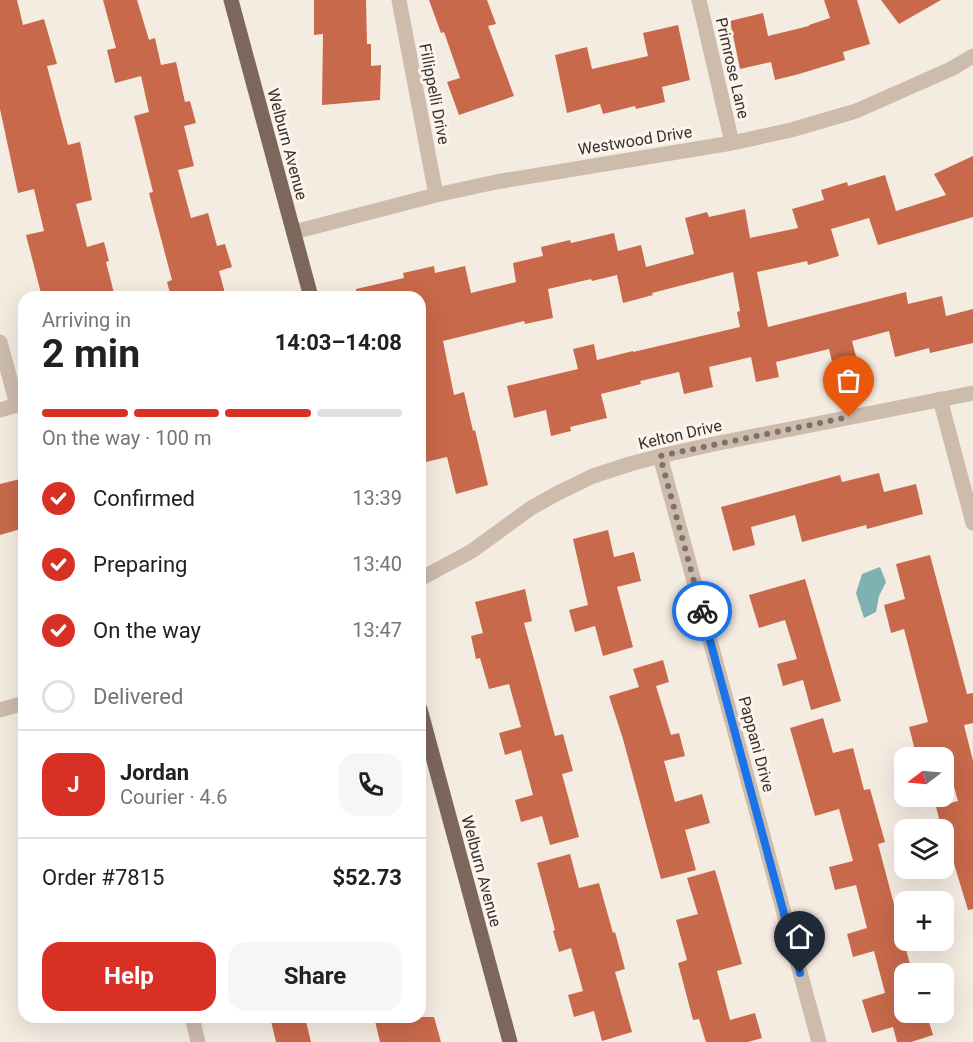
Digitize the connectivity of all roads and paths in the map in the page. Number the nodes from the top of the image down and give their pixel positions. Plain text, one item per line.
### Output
1 (231, 0) edge
2 (399, 0) edge
3 (699, 0) edge
4 (973, 56) edge
5 (732, 143) junction
6 (436, 195) junction
7 (294, 232) junction
8 (309, 291) edge
9 (0, 342) edge
10 (973, 393) edge
11 (940, 399) junction
12 (0, 410) edge
13 (660, 456) junction
14 (973, 523) edge
15 (426, 576) edge
16 (18, 705) edge
17 (0, 710) edge
18 (426, 731) edge
19 (193, 1023) edge
20 (198, 1042) edge
21 (510, 1042) edge
22 (819, 1042) edge

1 - 7 main road, Welburn Avenue
2 - 6 street, Fillippelli Drive
3 - 5 street, Primrose Lane
4 - 5 street, Westwood Drive
5 - 6 street, Westwood Drive
6 - 7 street, Westwood Drive
7 - 8 main road, Welburn Avenue
9 - 12 street
10 - 11 street, Kelton Drive
11 - 13 street, Kelton Drive
11 - 14 street
13 - 15 street, Kelton Drive
13 - 22 street, Pappani Drive
16 - 17 street
18 - 21 main road, Welburn Avenue
19 - 20 street

